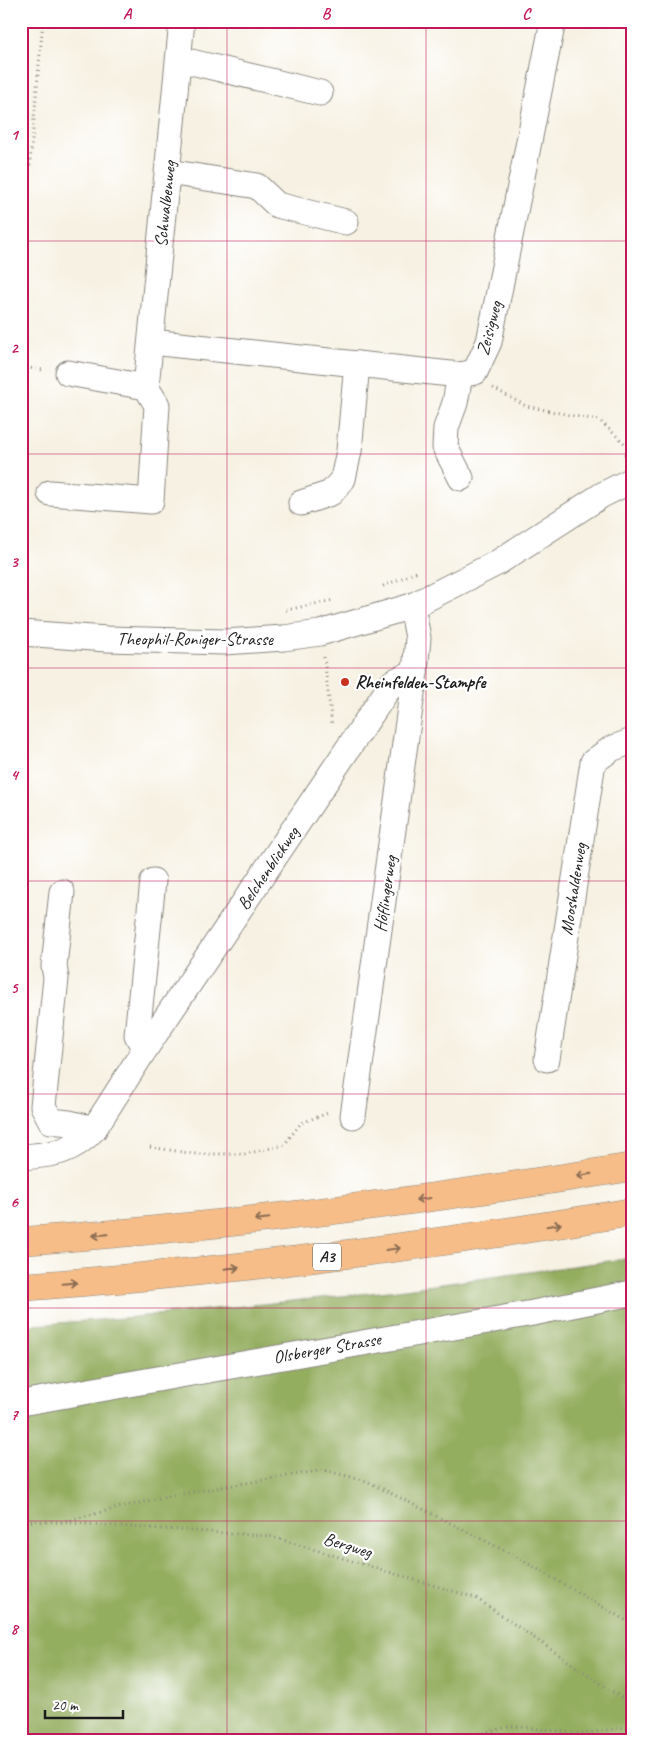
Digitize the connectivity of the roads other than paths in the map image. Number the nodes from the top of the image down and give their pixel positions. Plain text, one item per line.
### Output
1 (182, 21) edge
2 (553, 21) edge
3 (179, 59) junction
4 (320, 93) dead end
5 (168, 172) junction
6 (346, 222) dead end
7 (151, 342) junction
8 (357, 364) junction
9 (68, 373) dead end
10 (468, 374) junction
11 (146, 387) junction
12 (461, 478) dead end
13 (632, 480) edge
14 (50, 493) dead end
15 (301, 503) dead end
16 (412, 606) junction
17 (21, 632) edge
18 (415, 672) junction
19 (632, 741) edge
20 (153, 881) dead end
21 (62, 892) dead end
22 (145, 1048) junction
23 (546, 1059) dead end
24 (353, 1116) road end
25 (94, 1129) junction
26 (21, 1157) edge
27 (632, 1167) edge
28 (632, 1212) edge
29 (21, 1241) edge
30 (21, 1287) edge
31 (632, 1293) edge
32 (21, 1403) edge

1 - 3 street, Schwalbenweg
2 - 10 street, Zeisigweg
3 - 4 street
3 - 5 street, Schwalbenweg
5 - 6 street
5 - 7 street, Schwalbenweg
7 - 8 street, Zeisigweg
7 - 11 street, Schwalbenweg
8 - 10 street, Zeisigweg
8 - 15 street
9 - 11 street
10 - 12 street
11 - 14 street
13 - 16 street, Theophil-Roniger-Strasse
16 - 17 street, Theophil-Roniger-Strasse
16 - 18 street
18 - 22 street, Belchenblickweg
18 - 24 street, Höflingerweg
19 - 23 street, Mooshaldenweg
20 - 22 street
21 - 25 street
22 - 25 street, Belchenblickweg
25 - 26 street, Belchenblickweg
27 -> 29 highway
30 -> 28 highway, A3
31 - 32 street, Olsberger Strasse

